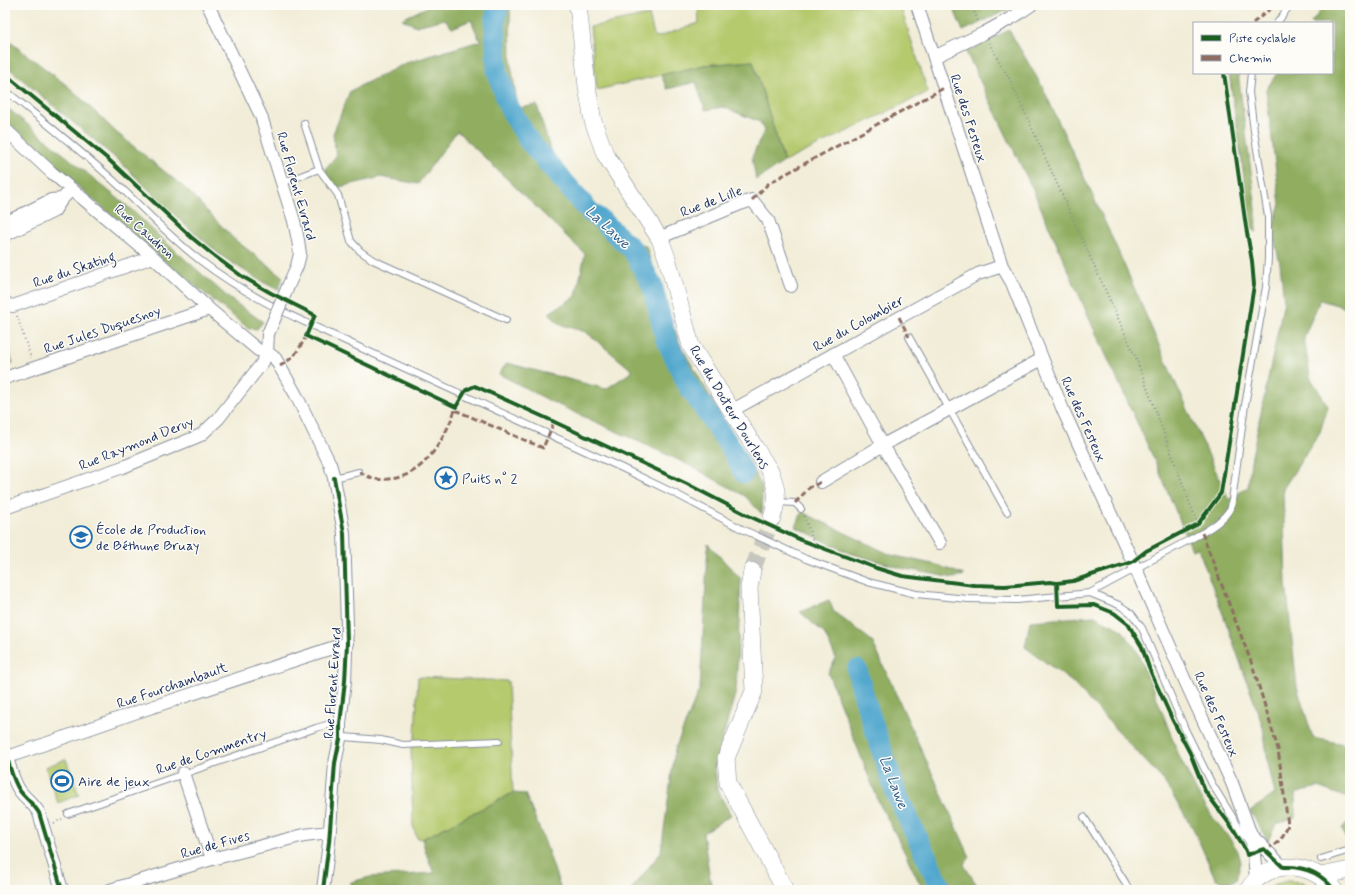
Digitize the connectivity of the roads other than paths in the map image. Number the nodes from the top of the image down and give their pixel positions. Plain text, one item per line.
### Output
1 (208, 5) edge
2 (578, 5) edge
3 (917, 5) edge
4 (1031, 5) edge
5 (1290, 5) edge
6 (1012, 11) edge
7 (1278, 22) edge
8 (934, 57) junction
9 (1251, 74) edge
10 (5, 90) edge
11 (304, 123) dead end
12 (5, 129) edge
13 (319, 169) junction
14 (282, 183) junction
15 (72, 189) junction
16 (62, 199) junction
17 (5, 223) edge
18 (5, 235) edge
19 (660, 239) junction
20 (153, 257) junction
21 (1002, 266) junction
22 (791, 286) dead end
23 (9, 304) edge
24 (209, 309) junction
25 (506, 320) dead end
26 (909, 337) dead end
27 (267, 352) junction
28 (832, 354) junction
29 (1042, 359) junction
30 (5, 378) edge
31 (948, 409) junction
32 (731, 411) junction
33 (883, 445) junction
34 (359, 472) dead end
35 (334, 478) junction
36 (821, 482) dead end
37 (777, 502) junction
38 (5, 508) edge
39 (801, 509) road end
40 (1007, 512) dead end
41 (772, 518) tunnel mouth
42 (940, 543) dead end
43 (1136, 569) junction
44 (752, 571) tunnel mouth
45 (1090, 594) junction
46 (347, 643) junction
47 (340, 724) junction
48 (340, 739) junction
49 (498, 741) dead end
50 (6, 756) edge
51 (183, 773) junction
52 (68, 814) road end
53 (1084, 817) dead end
54 (1240, 829) junction
55 (329, 832) junction
56 (1251, 840) junction
57 (1350, 850) edge
58 (212, 859) junction
59 (1321, 859) dead end
60 (1283, 867) junction
61 (1350, 870) edge
62 (1321, 876) junction
63 (1252, 885) edge
64 (62, 890) edge
65 (110, 890) edge
66 (323, 890) edge
67 (785, 890) edge
68 (1129, 890) edge
69 (1334, 890) edge

1 - 14 street, Rue Florent Evrard
2 - 19 street, Rue du Docteur Dourlens
3 - 8 street, Rue des Festeux
4 - 6 street
5 - 7 lane
6 - 8 street
8 - 21 street, Rue des Festeux
9 - 43 lane
10 - 45 lane
11 - 13 lane
12 - 15 street, Rue Caudron
13 - 14 lane
13 - 25 lane
14 - 27 street, Rue Florent Evrard, bridge
15 - 16 street
15 - 20 street, Rue Caudron
16 - 17 street
16 - 18 street
19 - 22 street, Rue de Lille
19 - 32 street, Rue du Docteur Dourlens
20 - 23 street, Rue du Skating
20 - 24 street, Rue Caudron
21 - 28 street, Rue du Colombier
21 - 29 street, Rue des Festeux
24 - 27 street, Rue Caudron
24 - 30 street, Rue Jules Duquesnoy
26 - 31 lane
27 - 35 street, Rue Florent Evrard
27 - 38 street, Rue Raymond Deruy
28 - 32 street, Rue du Colombier
28 - 33 street
29 - 31 street
29 - 43 street, Rue des Festeux
31 - 33 street
31 - 40 lane
32 - 37 street, Rue du Docteur Dourlens
33 - 36 street
33 - 42 street
34 - 35 lane
35 - 46 street, Rue Florent Evrard
37 - 39 lane
37 - 41 street, Rue du Docteur Dourlens
43 - 45 lane
43 - 56 street, Rue des Festeux
44 - 67 street
45 - 54 lane
46 - 47 street, Rue Florent Evrard
46 - 50 street, Rue Fourchambault
47 - 48 street, Rue Florent Evrard
47 - 51 lane, Rue de Commentry
48 - 49 lane
48 - 55 street, Rue Florent Evrard
50 - 64 street
51 - 52 lane, Rue de Commentry
51 - 58 street
53 - 68 lane
54 - 56 lane
54 - 56 lane
55 - 58 street, Rue de Fives
55 - 66 street, Rue Florent Evrard
56 - 60 street, Rue des Festeux
56 - 63 street, Rue des Festeux
57 - 59 lane
58 - 65 street, Rue de Fives
60 - 62 street
60 - 63 street
61 - 62 street
62 - 69 street

